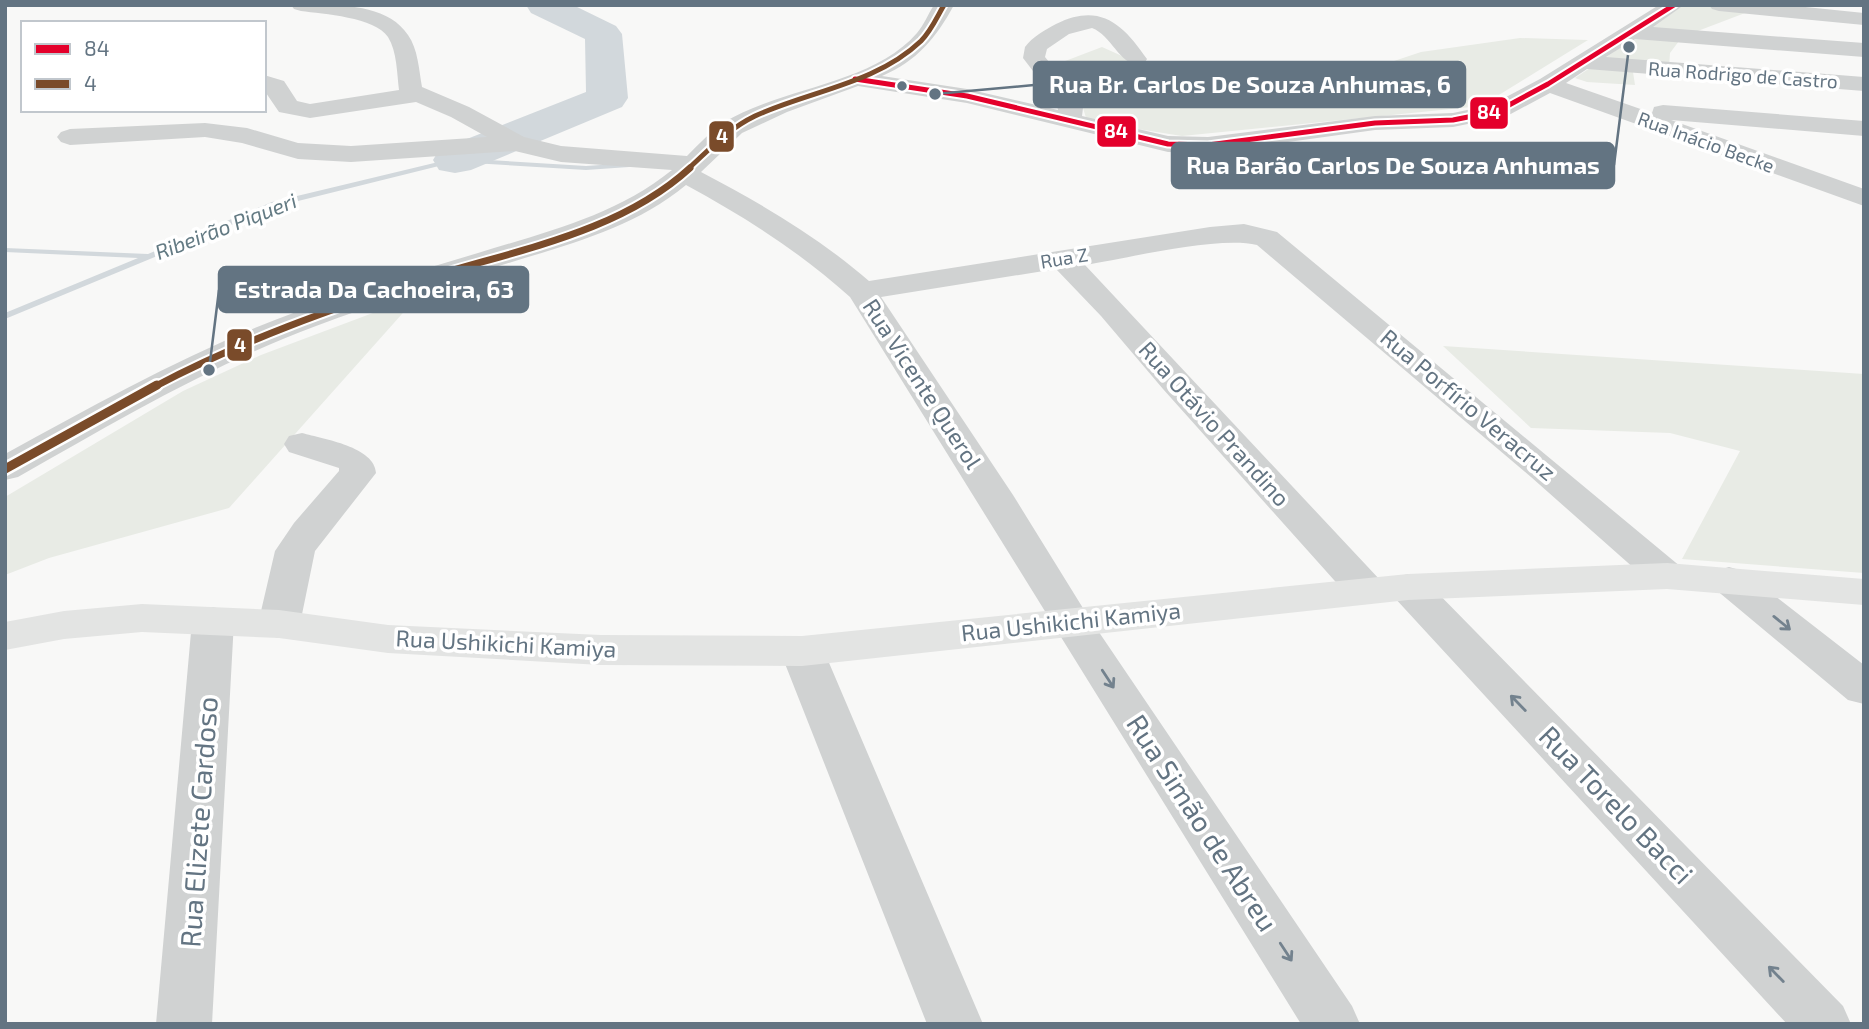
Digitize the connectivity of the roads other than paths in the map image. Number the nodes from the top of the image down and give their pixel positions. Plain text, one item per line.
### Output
1 (301, 5) edge
2 (944, 5) edge
3 (1674, 5) edge
4 (1719, 5) edge
5 (1864, 19) edge
6 (1632, 32) junction
7 (1864, 50) edge
8 (1136, 59) dead end
9 (1581, 62) junction
10 (855, 79) junction
11 (266, 83) edge
12 (1864, 83) edge
13 (1548, 85) junction
14 (416, 95) junction
15 (1623, 112) junction
16 (1069, 121) junction
17 (1864, 129) edge
18 (70, 137) dead end
19 (515, 143) junction
20 (689, 169) junction
21 (1858, 195) edge
22 (1267, 238) joint
23 (1062, 258) junction
24 (862, 291) junction
25 (302, 444) dead end
26 (5, 469) edge
27 (1667, 576) junction
28 (1729, 580) junction
29 (1387, 589) junction
30 (1864, 592) edge
31 (214, 621) junction
32 (1071, 622) junction
33 (279, 624) junction
34 (5, 636) edge
35 (802, 651) junction
36 (1864, 689) edge
37 (184, 1024) edge
38 (955, 1024) edge
39 (1332, 1024) edge
40 (1823, 1024) edge

1 - 14 street
2 - 10 street
3 - 6 street
4 - 5 street
6 - 7 street
6 - 9 street
8 - 16 street
9 - 12 street, Rua Rodrigo de Castro
9 - 13 street
10 - 16 street
10 - 20 street
11 - 14 street
13 - 15 street, Rua Inácio Becke
13 - 16 street
14 - 19 street
15 - 17 street
15 - 21 street, Rua Inácio Becke
18 - 19 street
19 - 20 street
20 - 24 street, Rua Vicente Querol
20 - 26 street
22 - 23 street, Rua Z
22 - 27 street, Rua Porfírio Veracruz
23 - 24 street, Rua Z
23 - 29 street, Rua Otávio Prandino
24 - 32 street, Rua Vicente Querol
25 - 33 street
27 - 28 main road, Rua Ushikichi Kamiya
27 - 29 main road, Rua Ushikichi Kamiya
28 - 30 main road, Rua Ushikichi Kamiya
28 -> 36 street
29 - 32 main road, Rua Ushikichi Kamiya
40 -> 29 street, Rua Torelo Bacci
31 - 33 main road, Rua Ushikichi Kamiya
31 - 34 main road, Rua Ushikichi Kamiya
31 - 37 street, Rua Elizete Cardoso
32 - 35 main road, Rua Ushikichi Kamiya
32 -> 39 street, Rua Simão de Abreu
33 - 35 main road, Rua Ushikichi Kamiya
35 - 38 street

